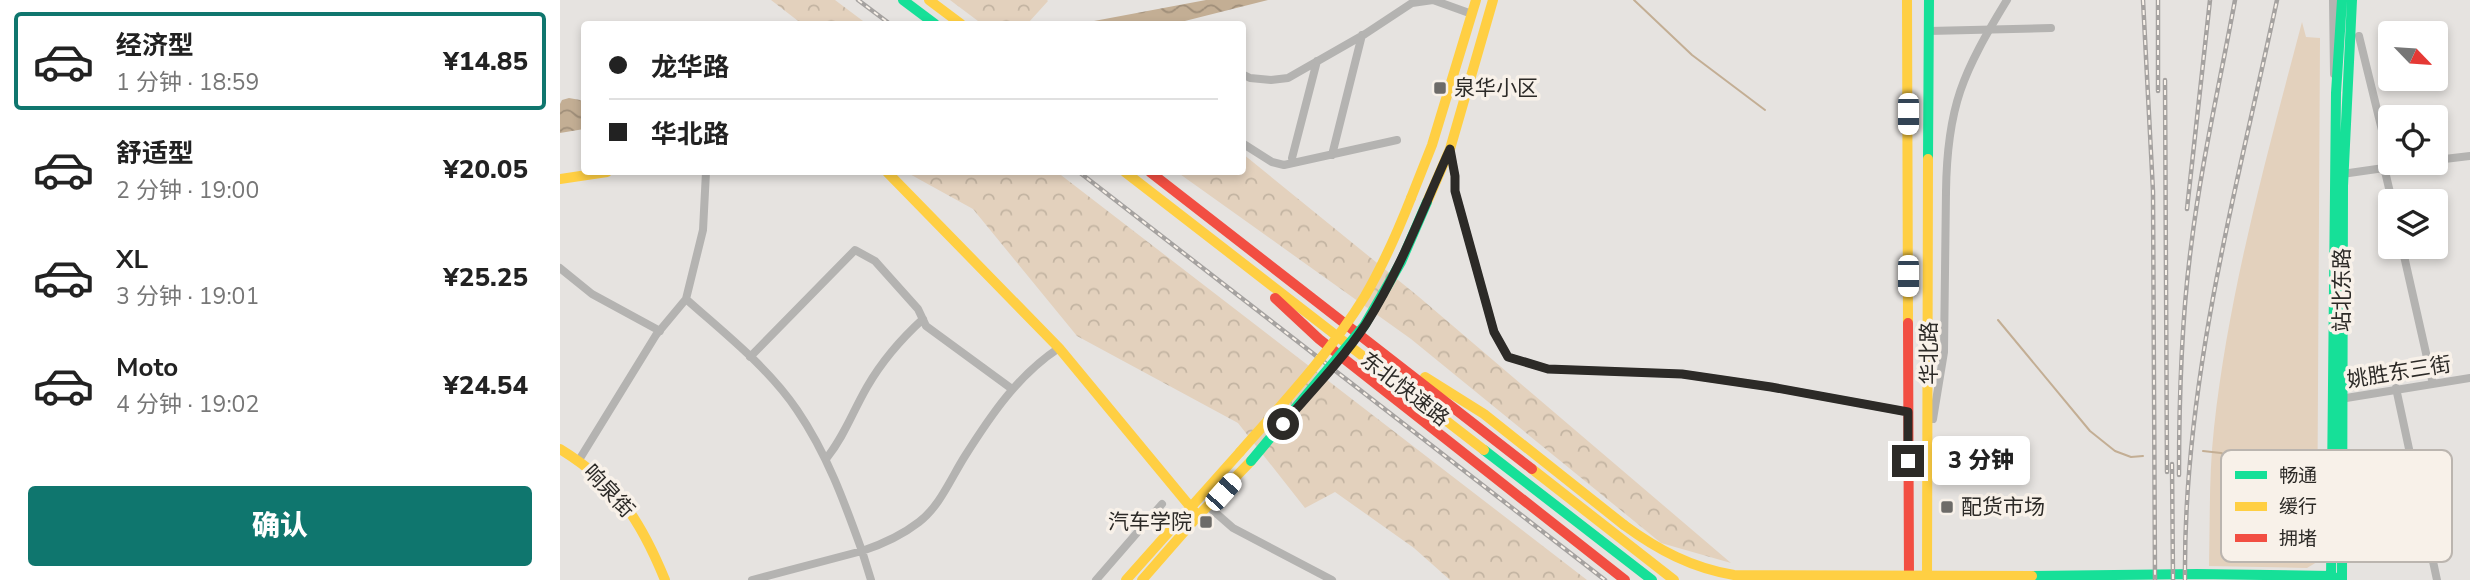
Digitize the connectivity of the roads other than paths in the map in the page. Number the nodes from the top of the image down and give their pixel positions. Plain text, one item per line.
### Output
1 (903, 0) edge
2 (929, 0) edge
3 (1476, 0) edge
4 (1493, 0) edge
5 (1908, 0) edge
6 (1928, 0) edge
7 (2007, 0) edge
8 (2333, 0) edge
9 (2342, 0) edge
10 (2352, 0) edge
11 (1472, 14) junction
12 (931, 21) edge
13 (957, 21) edge
14 (2051, 28) dead end
15 (1929, 31) junction
16 (1362, 36) junction
17 (2359, 37) dead end
18 (1317, 61) junction
19 (1246, 76) edge
20 (2336, 93) junction
21 (2378, 125) edge
22 (1396, 140) dead end
23 (1246, 145) edge
24 (1450, 149) junction
25 (1332, 155) junction
26 (2470, 156) edge
27 (2448, 159) edge
28 (1293, 163) junction
29 (2378, 168) edge
30 (2340, 174) junction
31 (587, 175) edge
32 (706, 175) edge
33 (890, 175) edge
34 (1129, 175) edge
35 (1154, 175) edge
36 (560, 179) edge
37 (2405, 259) edge
38 (1238, 260) junction
39 (560, 268) edge
40 (686, 299) junction
41 (923, 319) junction
42 (660, 331) junction
43 (1059, 348) junction
44 (1382, 353) junction
45 (750, 357) junction
46 (2470, 378) edge
47 (2433, 384) junction
48 (2396, 388) junction
49 (1012, 389) junction
50 (2337, 399) junction
51 (1908, 412) junction
52 (1929, 443) junction
53 (560, 449) edge
54 (2337, 450) edge
55 (2409, 450) edge
56 (826, 459) junction
57 (579, 460) junction
58 (1163, 504) dead end
59 (1191, 506) junction
60 (1209, 507) junction
61 (1198, 516) junction
62 (1926, 517) junction
63 (862, 551) junction
64 (2433, 562) edge
65 (2336, 579) edge
66 (665, 580) edge
67 (752, 580) edge
68 (871, 580) edge
69 (1096, 580) edge
70 (1126, 580) edge
71 (1142, 580) edge
72 (1332, 580) edge
73 (1625, 580) edge
74 (1652, 580) edge
75 (1674, 580) edge
76 (1909, 580) edge
77 (1927, 580) edge
78 (1937, 580) edge
79 (2437, 580) edge

1 - 12 main road
2 - 13 main road
3 - 11 main road
4 - 24 main road
5 - 51 main road, 华北路
6 - 15 main road, 华北路
7 - 52 street, bridge
8 - 20 street
9 - 20 main road, 站北东路
10 - 30 main road, 站北东路
11 - 16 street
11 - 59 main road, bridge
14 - 15 street
15 - 52 main road, 华北路
16 - 18 street
16 - 25 street
17 - 21 street
18 - 19 street
18 - 28 street
20 - 30 main road, 站北东路
22 - 25 street
23 - 28 street
24 - 51 street
24 - 60 main road, bridge
25 - 28 street
26 - 27 street
29 - 30 street
30 - 50 main road, 站北东路
31 - 36 main road
32 - 40 street
33 - 43 main road
34 - 38 main road, 东北快速路
35 - 44 main road, 东北快速路
37 - 47 street
38 - 73 main road
38 - 74 main road, 东北快速路
39 - 42 street
40 - 42 street
40 - 45 street
41 - 45 street
41 - 49 street
41 - 56 street
42 - 57 street
43 - 49 street
43 - 59 main road
44 - 65 main road, bridge
44 - 75 main road, 东北快速路
45 - 56 street
46 - 47 street, 姚胜东三街
47 - 48 street, 姚胜东三街
48 - 50 street, 姚胜东三街
48 - 55 street
49 - 63 street
50 - 54 main road, 站北东路
51 - 76 main road, 华北路
52 - 62 main road, 华北路
53 - 57 main road, 响泉街
56 - 63 street
57 - 66 main road, 响泉街
58 - 69 street
59 - 61 main road
59 - 70 main road
60 - 61 main road
60 - 72 street
61 - 71 main road
62 - 77 main road, 华北路
62 - 78 main road
63 - 67 street
63 - 68 street
64 - 79 street

